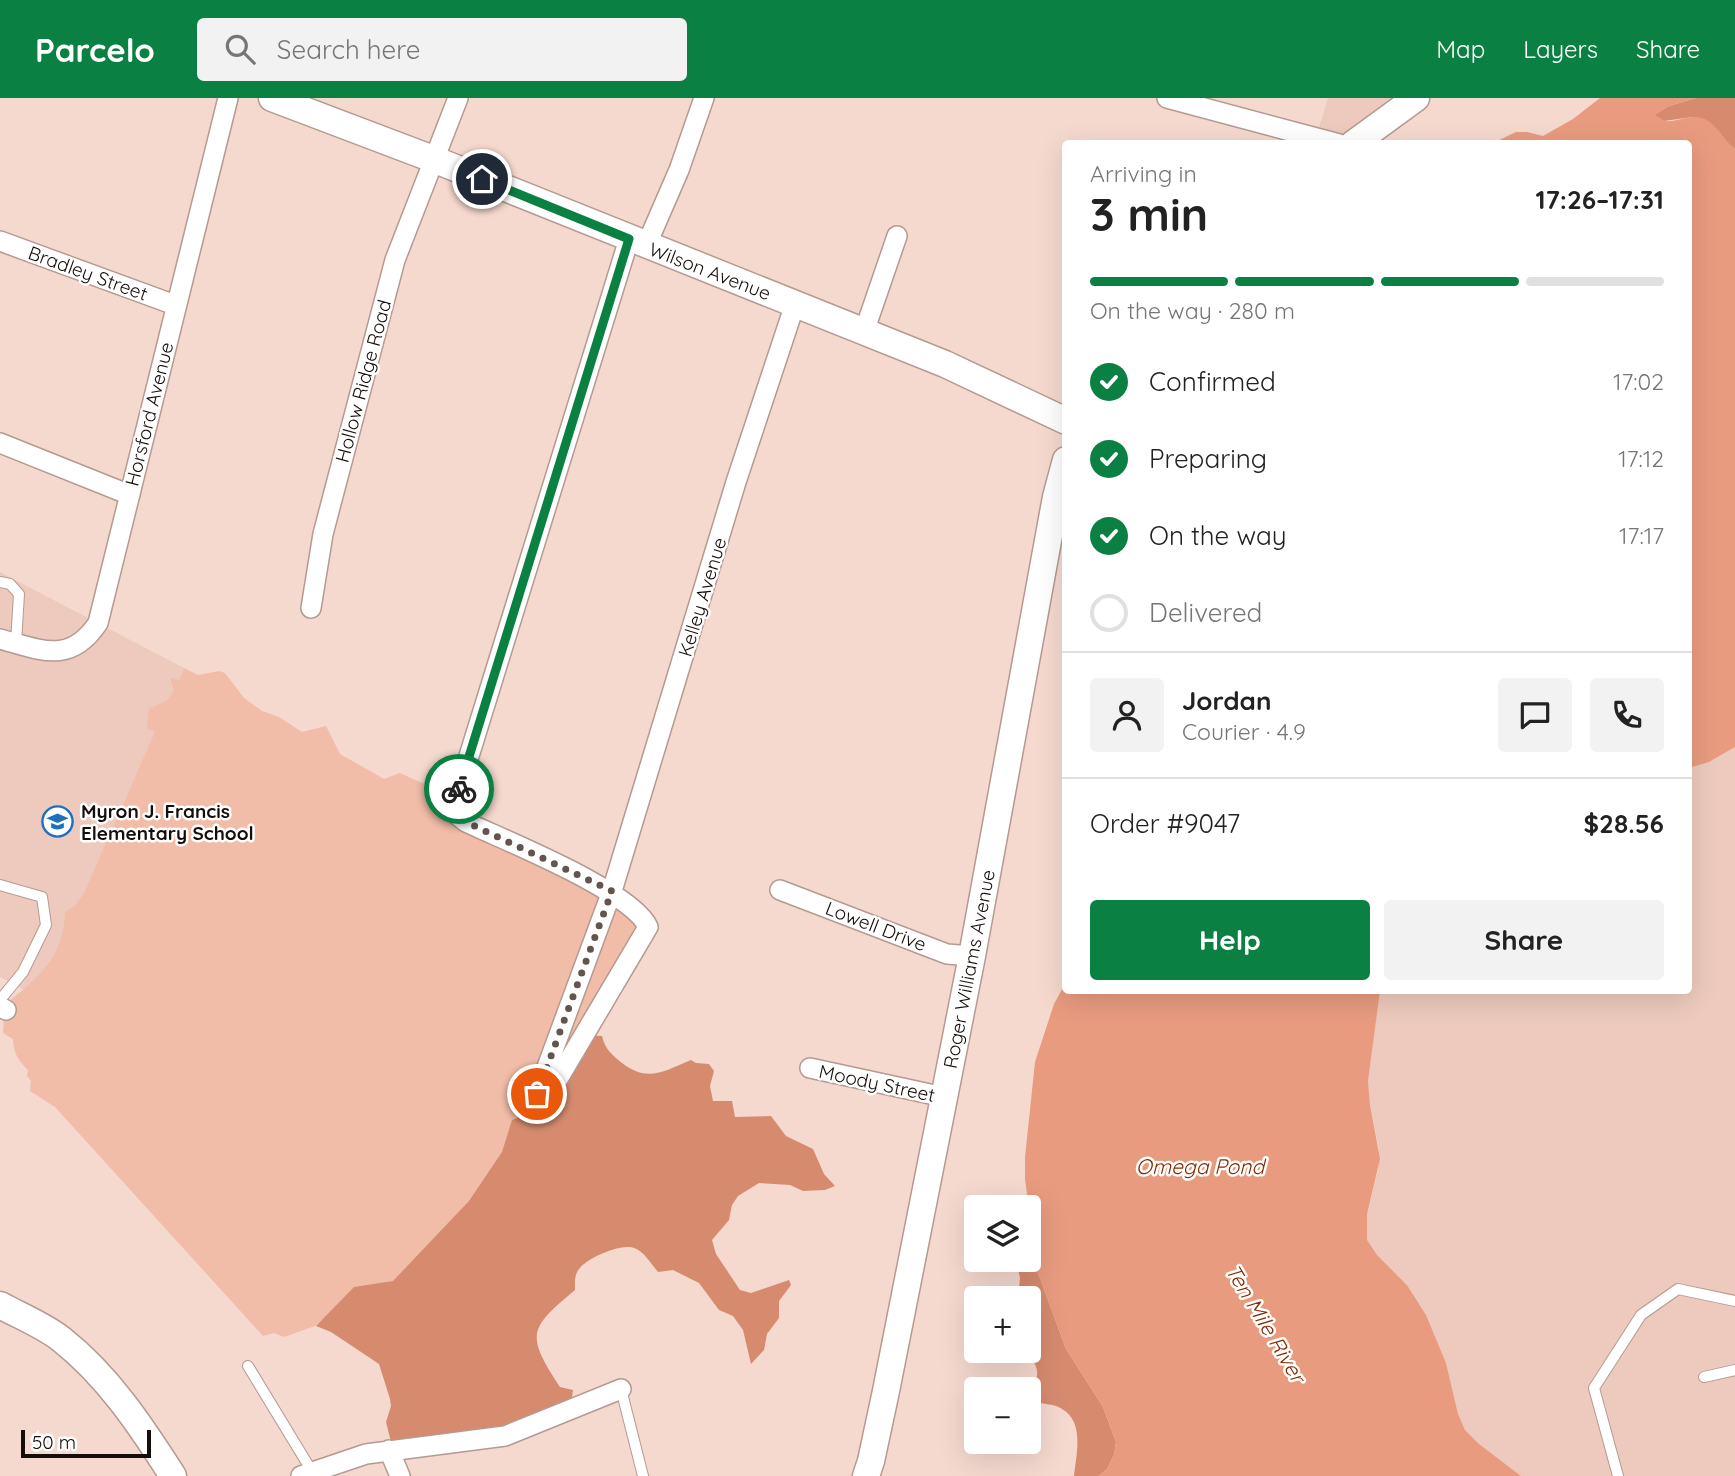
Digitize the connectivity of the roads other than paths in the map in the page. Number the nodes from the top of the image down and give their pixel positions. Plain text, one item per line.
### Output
1 (228, 98) edge
2 (272, 98) edge
3 (458, 98) edge
4 (704, 98) edge
5 (1167, 98) edge
6 (1409, 100) edge
7 (1324, 140) edge
8 (1358, 140) edge
9 (433, 159) junction
10 (897, 236) dead end
11 (0, 241) edge
12 (638, 242) junction
13 (794, 304) junction
14 (175, 305) junction
15 (864, 332) junction
16 (1062, 419) edge
17 (0, 443) edge
18 (1062, 475) edge
19 (130, 495) junction
20 (0, 582) edge
21 (311, 608) dead end
22 (8, 641) edge
23 (0, 885) edge
24 (780, 890) dead end
25 (612, 891) junction
26 (972, 956) junction
27 (2, 1006) edge
28 (810, 1068) dead end
29 (944, 1097) junction
30 (1735, 1301) edge
31 (0, 1305) edge
32 (248, 1366) dead end
33 (1735, 1370) edge
34 (1704, 1377) dead end
35 (621, 1389) joint
36 (389, 1450) junction
37 (309, 1474) edge
38 (173, 1476) edge
39 (400, 1476) edge
40 (643, 1476) edge
41 (866, 1476) edge
42 (1618, 1476) edge

1 - 14 street, Horsford Avenue
2 - 9 main road, Wilson Avenue
3 - 9 street, Hollow Ridge Road
4 - 12 street
5 - 7 street
6 - 8 main road
9 - 12 main road, Wilson Avenue
9 - 21 street, Hollow Ridge Road
10 - 15 street
11 - 14 street, Bradley Street
12 - 13 main road, Wilson Avenue
12 - 25 street
13 - 15 main road, Wilson Avenue
13 - 25 street, Kelley Avenue
14 - 19 street, Horsford Avenue
15 - 16 main road, Wilson Avenue
17 - 19 street
18 - 26 main road, Roger Williams Avenue
19 - 22 street, Horsford Avenue
20 - 22 lane
23 - 27 lane
24 - 26 street, Lowell Drive
25 - 25 street, Kelley Avenue
26 - 29 main road, Roger Williams Avenue
28 - 29 street, Moody Street
29 - 41 main road, Roger Williams Avenue
30 - 42 lane
31 - 38 main road
32 - 37 lane
33 - 34 lane
35 - 36 street
35 - 40 lane
36 - 37 street
36 - 39 street

